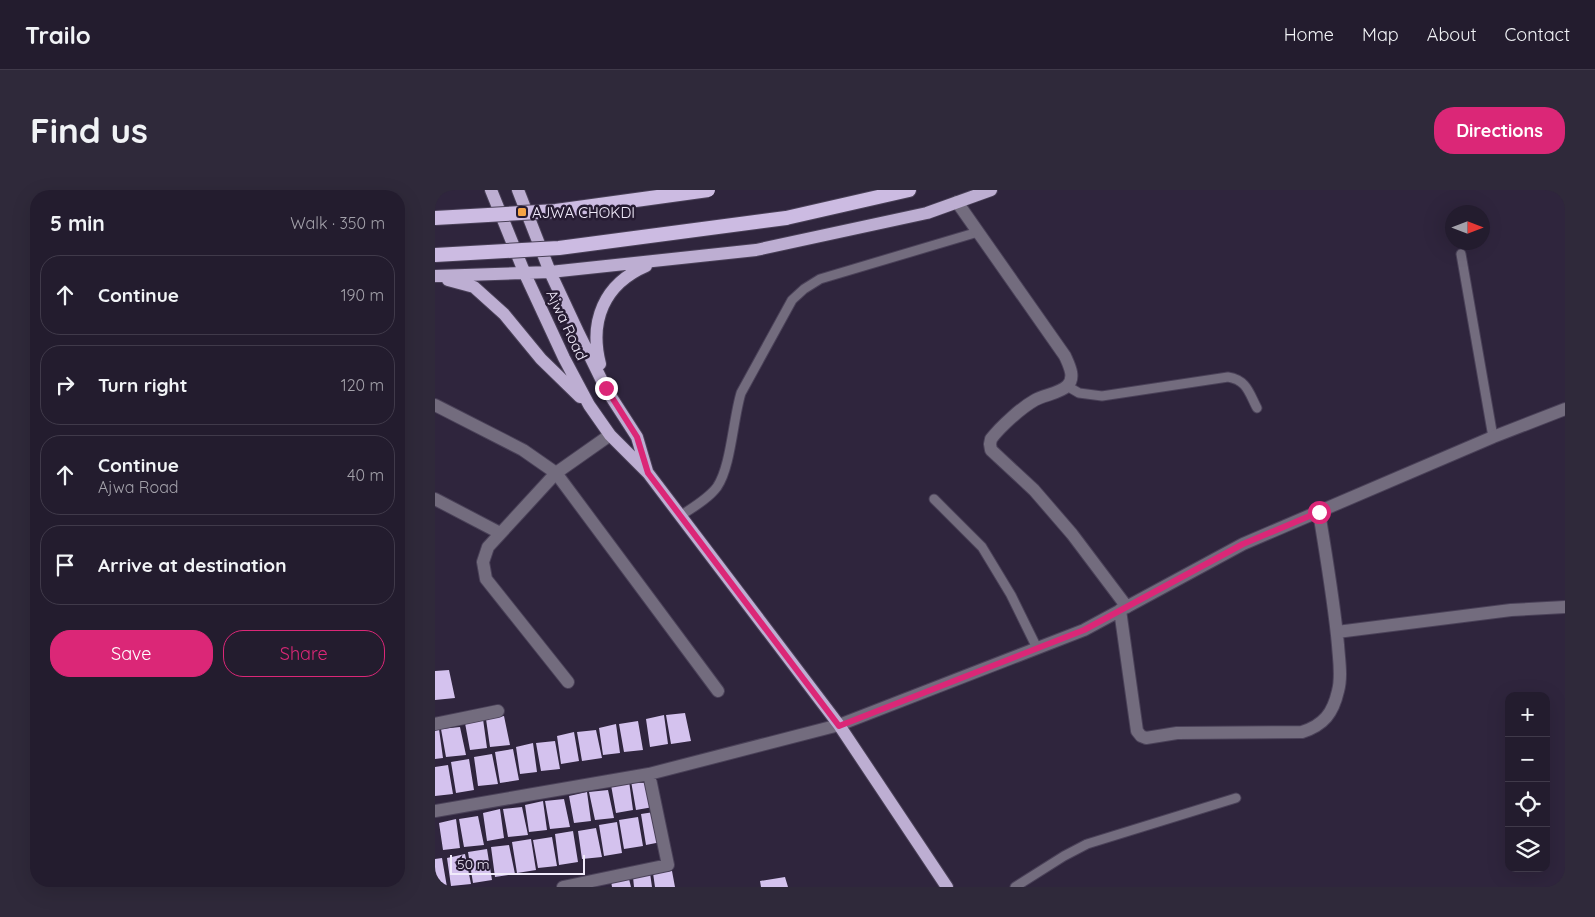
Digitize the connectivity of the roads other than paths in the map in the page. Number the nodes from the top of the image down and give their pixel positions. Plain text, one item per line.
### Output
1 (491, 190) edge
2 (518, 190) edge
3 (708, 190) edge
4 (909, 190) edge
5 (991, 190) edge
6 (957, 202) junction
7 (435, 218) edge
8 (978, 232) junction
9 (1461, 254) dead end
10 (435, 255) edge
11 (660, 261) junction
12 (550, 272) junction
13 (525, 274) junction
14 (435, 276) edge
15 (1067, 386) junction
16 (606, 388) junction
17 (435, 405) edge
18 (589, 405) junction
19 (1257, 408) dead end
20 (1565, 409) edge
21 (609, 435) junction
22 (1493, 437) junction
23 (556, 473) junction
24 (648, 473) junction
25 (934, 498) dead end
26 (435, 499) edge
27 (1319, 512) junction
28 (680, 516) junction
29 (500, 534) junction
30 (1565, 607) edge
31 (1123, 609) junction
32 (1337, 632) junction
33 (1037, 648) junction
34 (568, 682) dead end
35 (718, 691) dead end
36 (498, 711) dead end
37 (435, 724) edge
38 (839, 726) junction
39 (649, 774) junction
40 (1236, 798) dead end
41 (435, 811) edge
42 (563, 887) edge
43 (947, 887) edge
44 (1015, 887) edge

1 - 13 main road, Ajwa Road
2 - 12 main road, Ajwa Road
3 - 7 highway, bridge
4 - 10 highway, bridge
5 - 6 main road
6 - 8 street
6 - 11 main road
8 - 15 street
8 - 28 lane
9 - 22 lane
11 - 12 main road
11 - 16 main road
12 - 13 main road
12 - 16 main road, Ajwa Road
13 - 14 main road
13 - 18 main road, Ajwa Road
14 - 18 main road
15 - 19 lane
15 - 31 street
16 - 24 main road, Ajwa Road
17 - 23 street
18 - 21 main road, Ajwa Road
20 - 22 street
21 - 23 street
21 - 24 main road, Ajwa Road
22 - 27 street
23 - 29 street
23 - 35 street
24 - 28 main road
25 - 33 lane
26 - 29 street
27 - 31 street
27 - 32 street
28 - 38 main road
29 - 34 street
30 - 32 street
31 - 32 street
31 - 33 street
33 - 38 street
36 - 37 street
38 - 39 street
38 - 43 main road
39 - 41 street
39 - 42 street
40 - 44 lane

